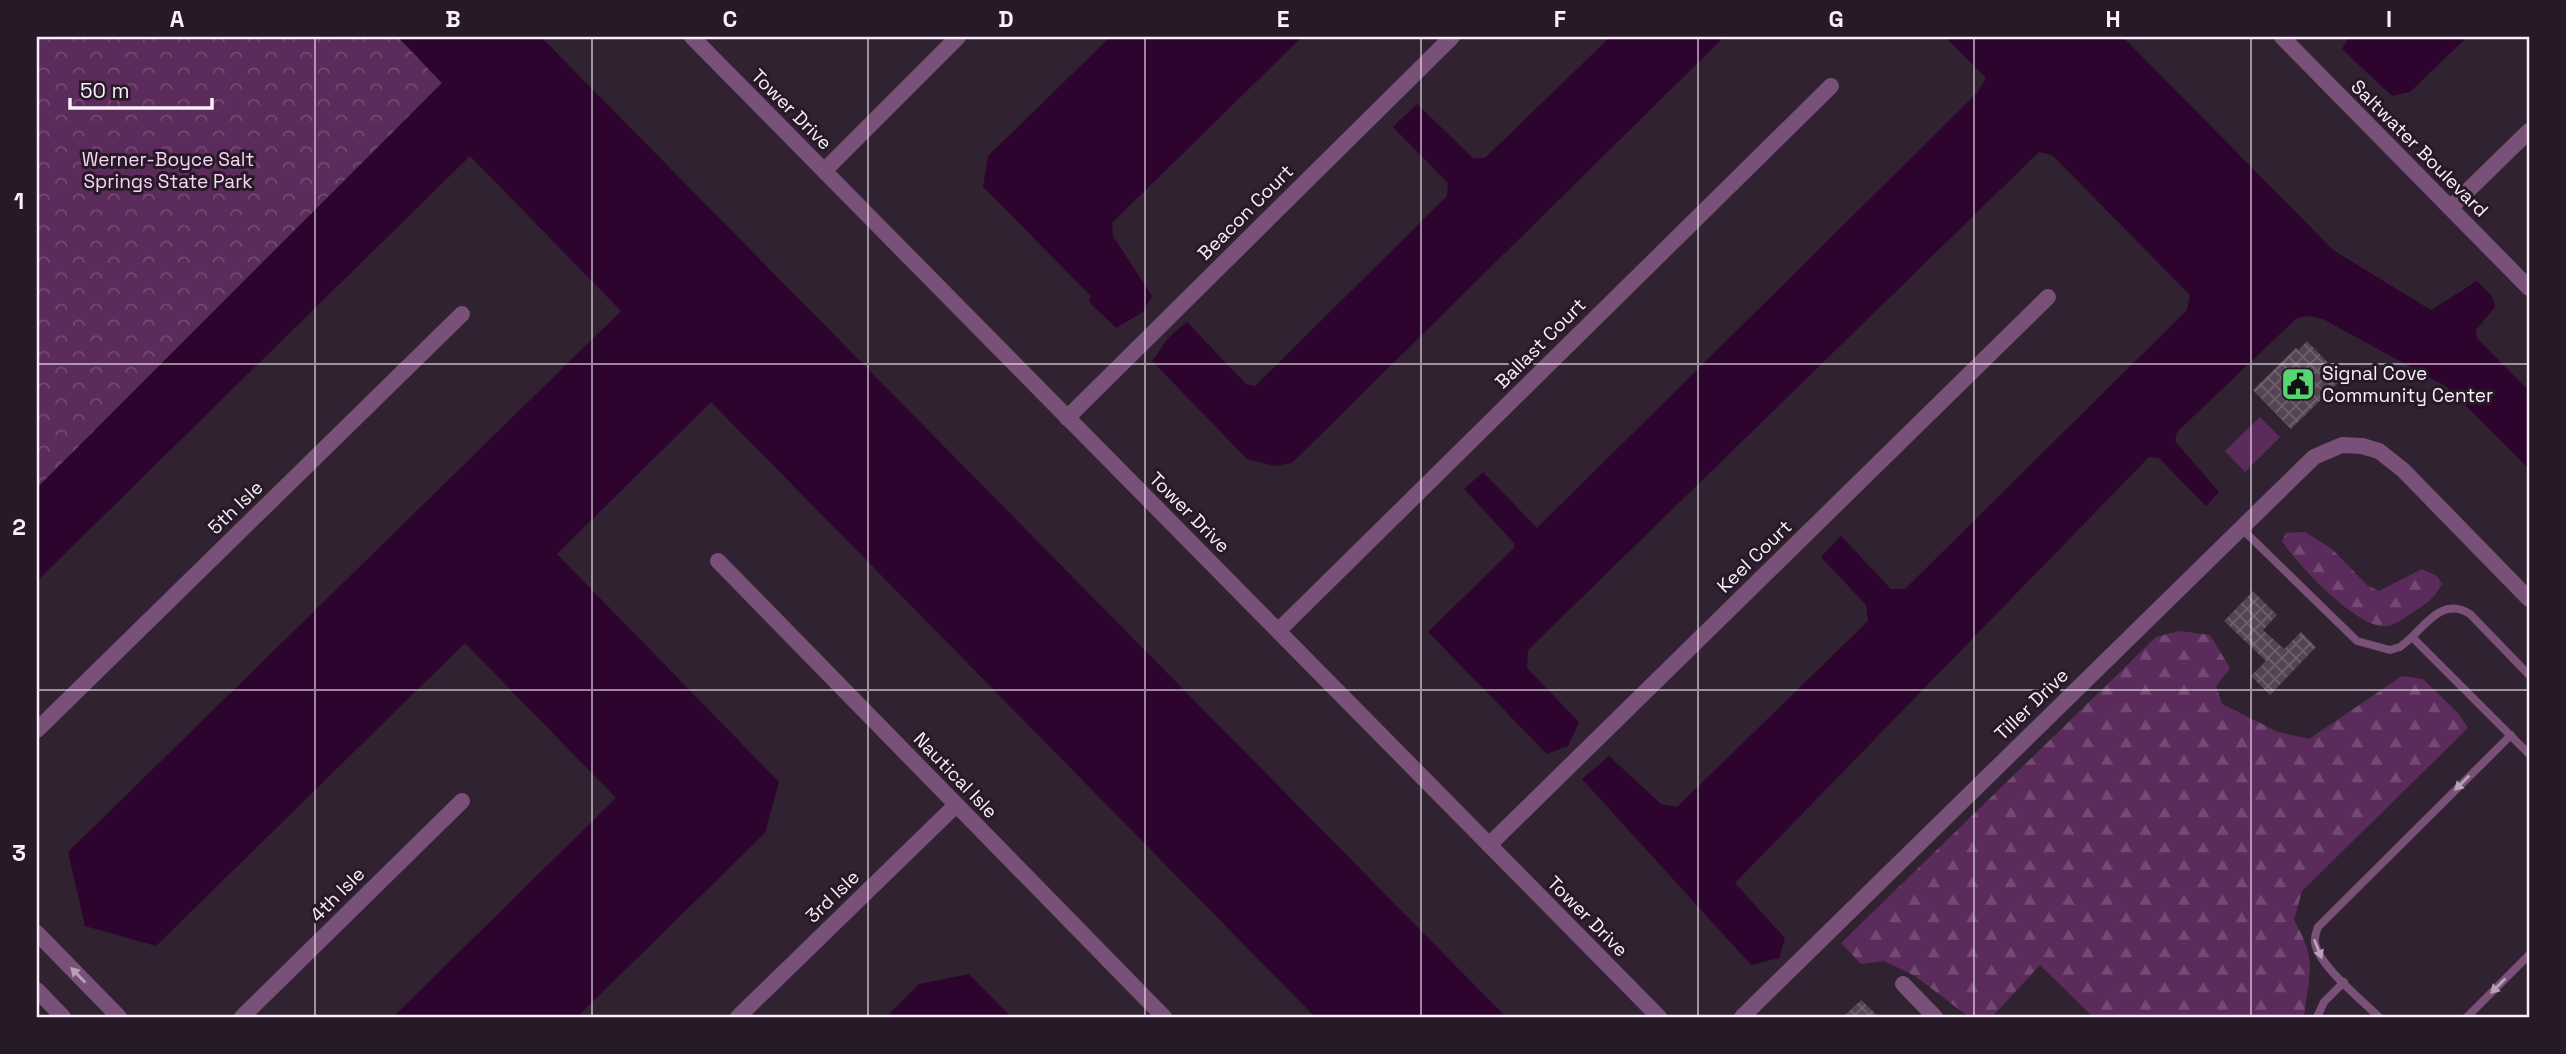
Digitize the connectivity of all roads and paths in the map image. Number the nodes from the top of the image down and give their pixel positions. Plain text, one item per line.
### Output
1 (692, 37) edge
2 (958, 37) edge
3 (1452, 37) edge
4 (2282, 37) edge
5 (1831, 86) dead end
6 (2529, 131) edge
7 (824, 171) junction
8 (2450, 208) junction
9 (2529, 288) edge
10 (2048, 297) dead end
11 (462, 314) dead end
12 (1067, 418) junction
13 (2242, 528) junction
14 (718, 561) dead end
15 (2529, 599) edge
16 (1278, 631) junction
17 (2412, 637) junction
18 (2529, 675) edge
19 (37, 730) edge
20 (2511, 735) junction
21 (2529, 754) edge
22 (462, 801) dead end
23 (956, 805) junction
24 (1489, 845) junction
25 (37, 933) edge
26 (2529, 955) edge
27 (2344, 982) junction
28 (1903, 984) dead end
29 (37, 990) edge
30 (63, 1017) edge
31 (119, 1017) edge
32 (242, 1017) edge
33 (737, 1017) edge
34 (1164, 1017) edge
35 (1659, 1017) edge
36 (1742, 1017) edge
37 (1935, 1017) edge
38 (2317, 1017) edge
39 (2379, 1017) edge
40 (2467, 1017) edge

1 - 7 street, Tower Drive
2 - 7 street
3 - 12 street, Beacon Court
4 - 8 street, Saltwater Boulevard
5 - 16 street, Ballast Court
6 - 8 street
7 - 12 street, Tower Drive
8 - 9 street, Saltwater Boulevard
10 - 24 street, Keel Court
11 - 19 street, 5th Isle
12 - 16 street, Tower Drive
13 - 15 street, Tiller Drive
13 - 17 lane
13 - 36 street, Tiller Drive
14 - 23 street, Nautical Isle
16 - 24 street, Tower Drive
17 - 18 lane
17 - 20 lane
20 - 21 lane
20 -> 27 lane
22 - 32 street, 4th Isle
23 - 33 street, 3rd Isle
23 - 34 street, Nautical Isle
24 - 35 street, Tower Drive
31 -> 25 street
26 -> 40 lane
27 - 38 lane
27 - 39 lane
28 - 37 street
29 - 30 street

